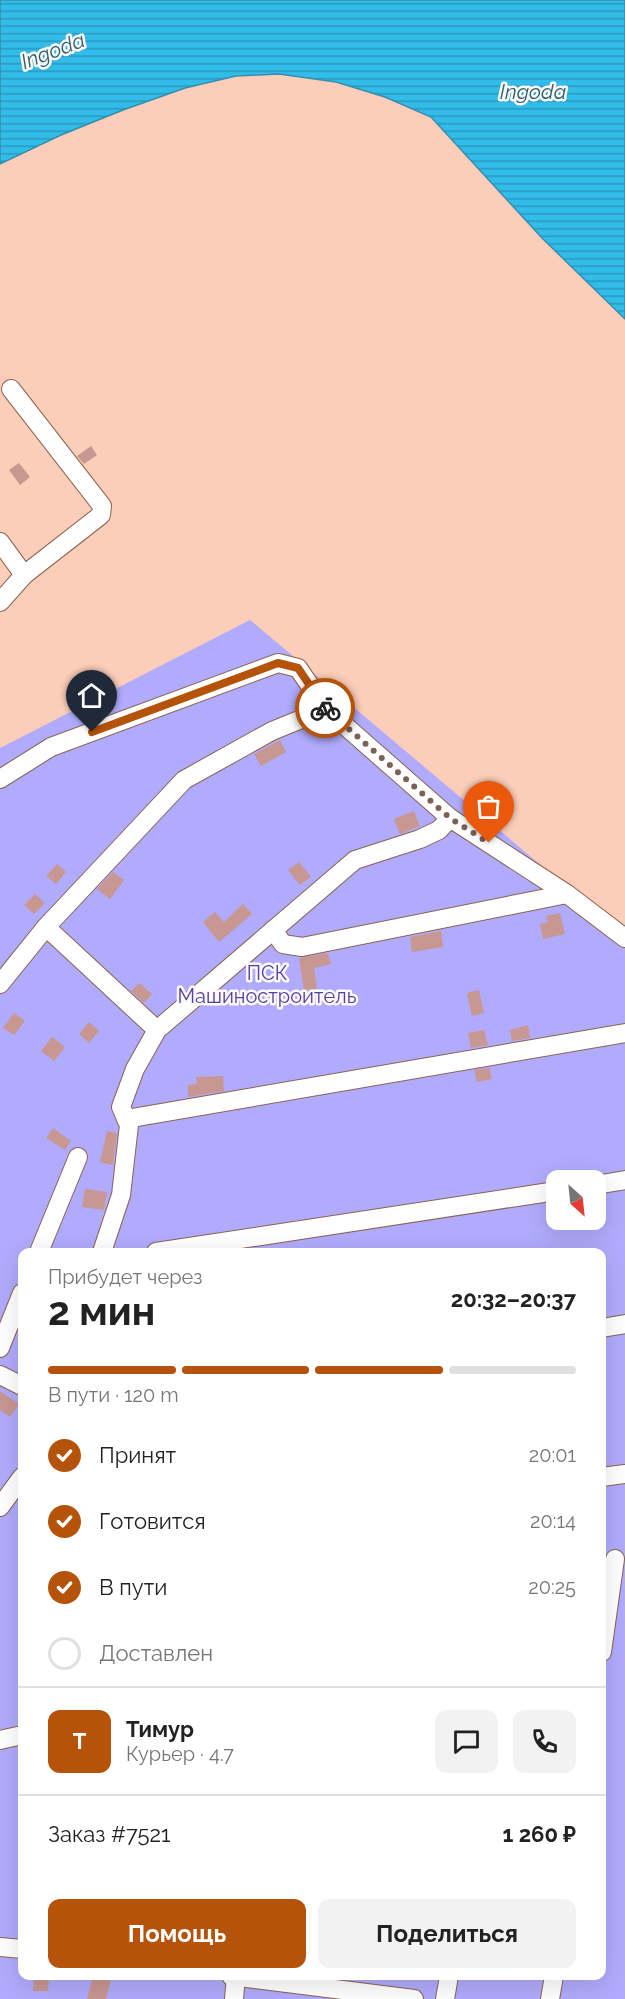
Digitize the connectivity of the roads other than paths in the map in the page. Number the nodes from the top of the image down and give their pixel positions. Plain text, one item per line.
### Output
1 (11, 389) dead end
2 (0, 542) edge
3 (24, 575) junction
4 (0, 602) edge
5 (326, 709) junction
6 (0, 779) edge
7 (450, 818) junction
8 (567, 894) junction
9 (46, 927) junction
10 (273, 930) junction
11 (625, 938) edge
12 (0, 984) edge
13 (157, 1030) junction
14 (625, 1033) edge
15 (126, 1119) junction
16 (78, 1157) dead end
17 (625, 1180) edge
18 (606, 1183) edge
19 (546, 1193) edge
20 (41, 1248) edge
21 (103, 1248) edge
22 (182, 1248) edge
23 (18, 1303) edge
24 (625, 1324) edge
25 (606, 1327) edge
26 (0, 1348) edge
27 (0, 1375) edge
28 (18, 1384) edge
29 (625, 1474) edge
30 (606, 1476) edge
31 (18, 1482) edge
32 (0, 1507) edge
33 (614, 1558) edge
34 (606, 1621) edge
35 (18, 1737) edge
36 (0, 1740) edge
37 (0, 1947) edge
38 (18, 1949) edge
39 (236, 1980) edge
40 (272, 1980) edge
41 (448, 1980) edge
42 (553, 1980) edge
43 (344, 1988) edge
44 (234, 1999) edge
45 (414, 1999) edge
46 (446, 1999) edge
47 (550, 1999) edge

1 - 3 street
2 - 3 street
3 - 4 street
5 - 6 street
5 - 7 street
5 - 9 street
7 - 8 street
7 - 10 street
8 - 10 street
8 - 11 street
9 - 12 street
9 - 13 street
10 - 13 street
13 - 15 street
14 - 15 street
15 - 21 street
16 - 20 street
17 - 18 street
19 - 22 street
23 - 26 street
24 - 25 street
27 - 28 street
29 - 30 street
31 - 32 street
33 - 34 street
35 - 36 street
37 - 38 street
39 - 44 street
40 - 43 street
41 - 46 street
42 - 47 street
43 - 45 street

